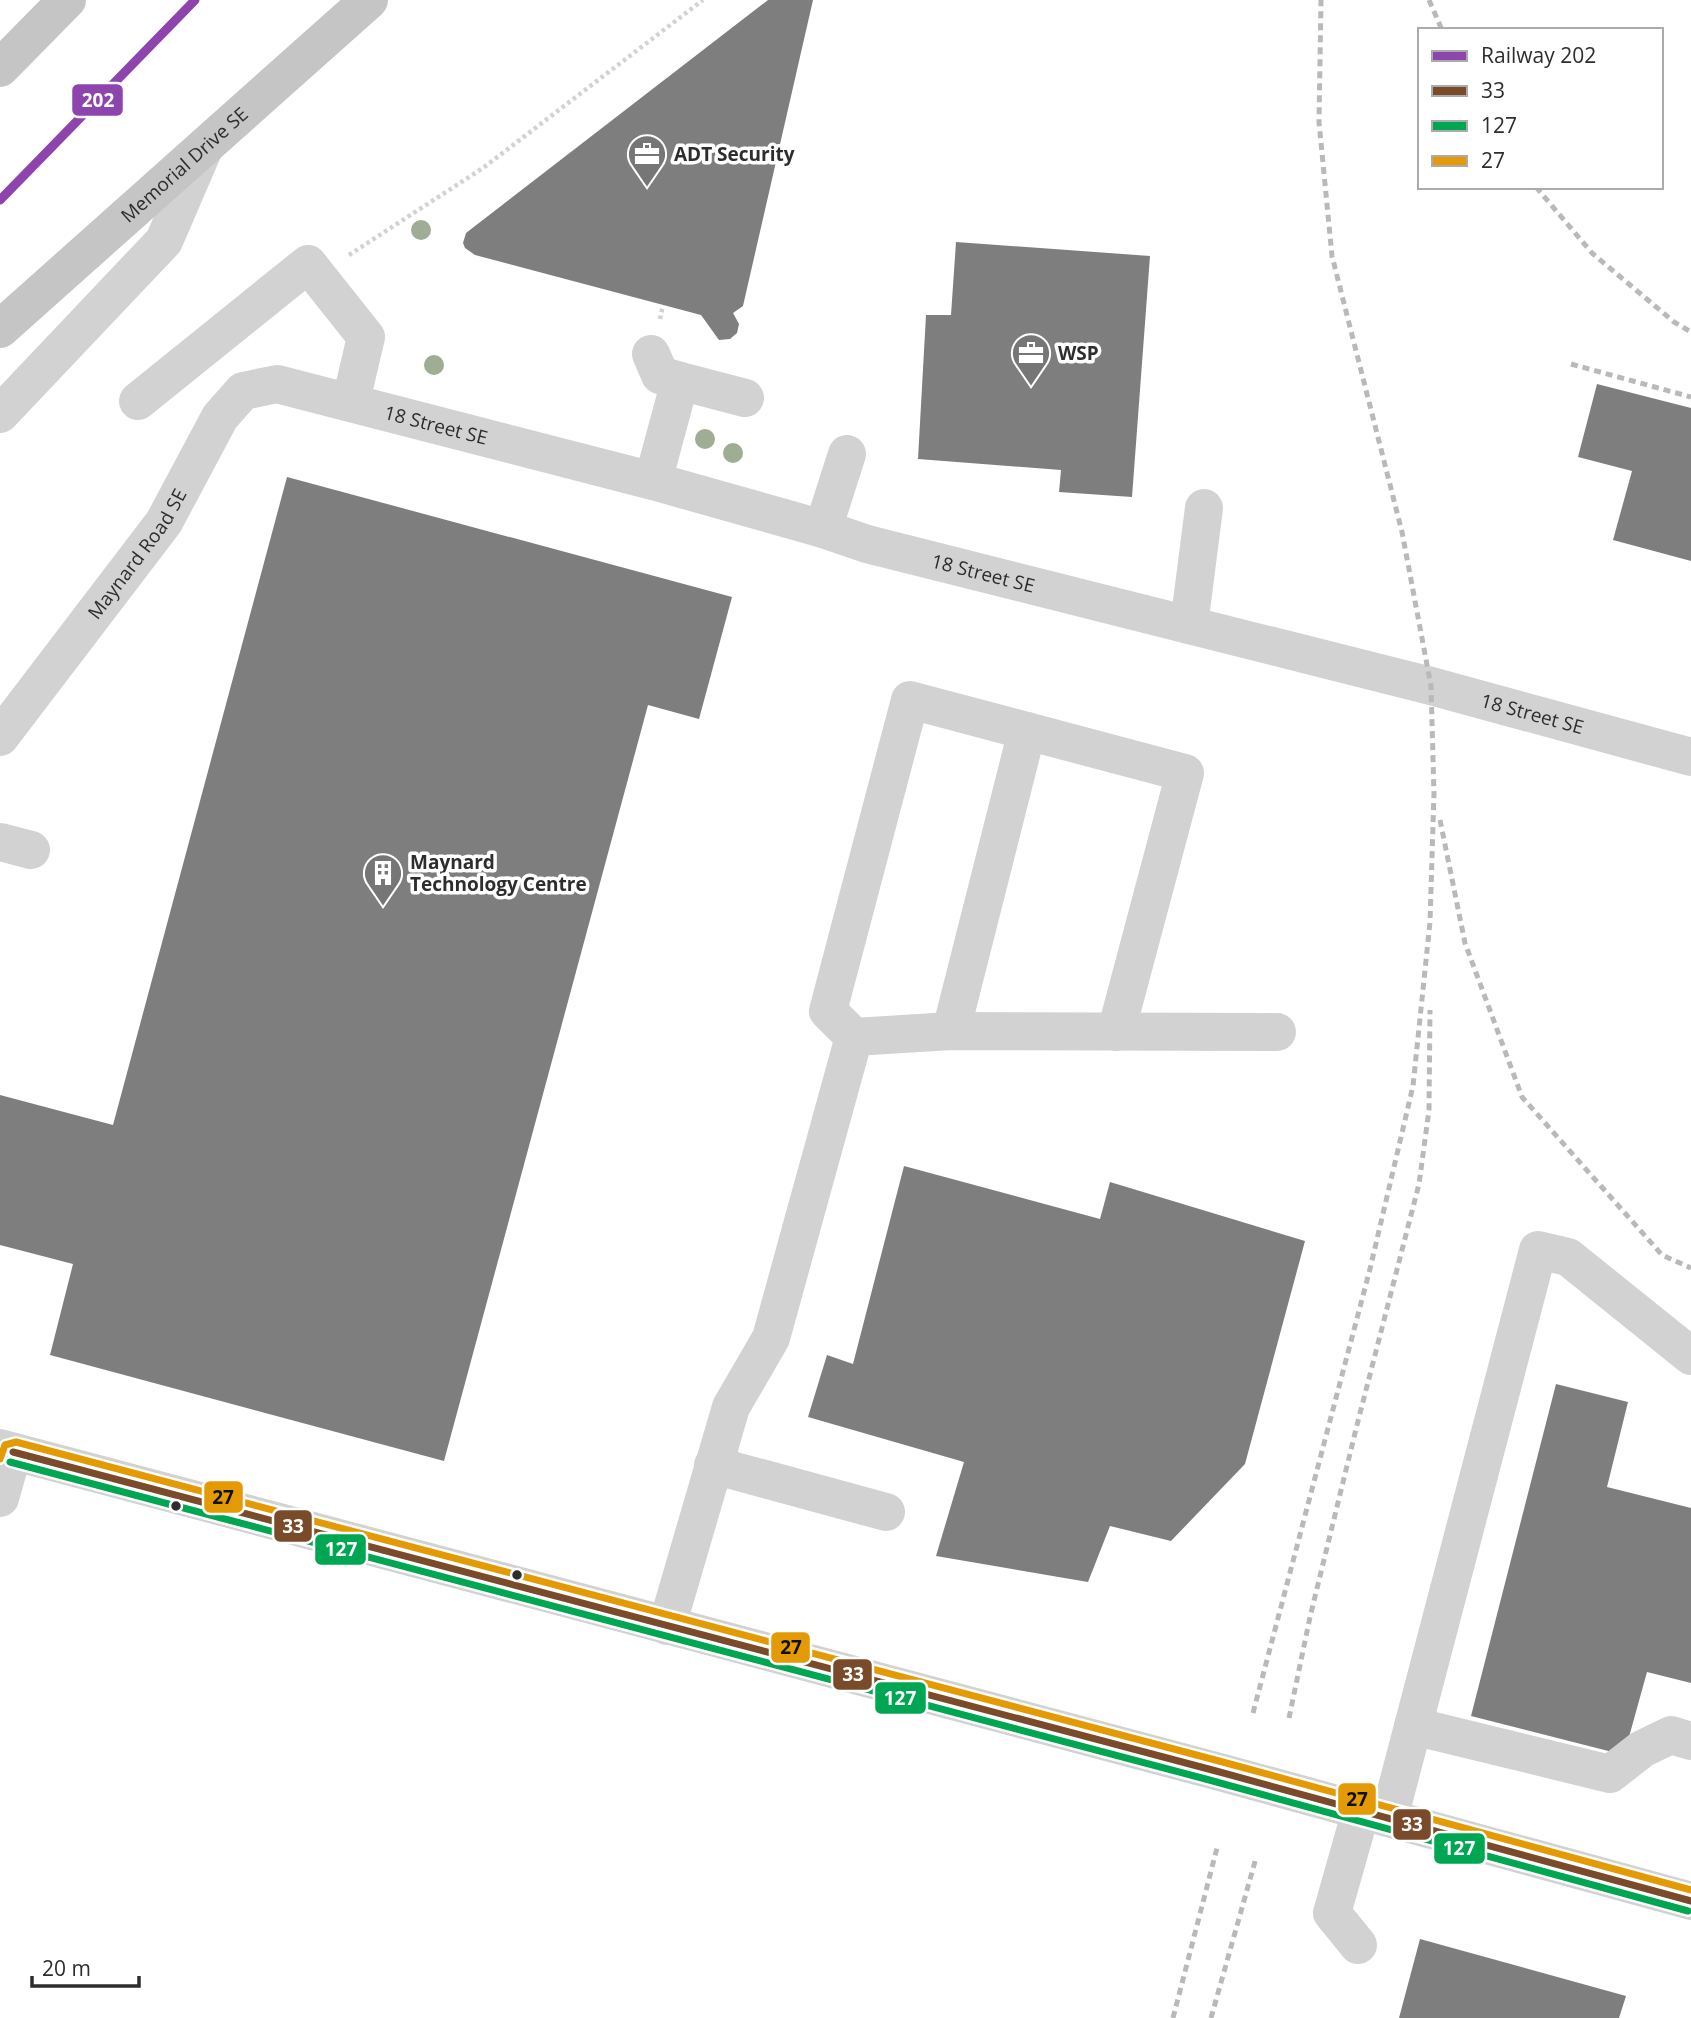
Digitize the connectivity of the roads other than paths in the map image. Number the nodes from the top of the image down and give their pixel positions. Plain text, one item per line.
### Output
1 (67, 0) edge
2 (369, 0) edge
3 (0, 68) edge
4 (204, 148) junction
5 (0, 329) edge
6 (651, 354) dead end
7 (680, 381) junction
8 (277, 384) joint
9 (745, 398) dead end
10 (138, 401) dead end
11 (351, 401) junction
12 (0, 414) edge
13 (847, 454) dead end
14 (653, 481) junction
15 (1204, 508) dead end
16 (823, 529) junction
17 (1189, 625) junction
18 (1027, 731) junction
19 (0, 737) edge
20 (1691, 757) edge
21 (951, 1031) junction
22 (1116, 1032) junction
23 (1277, 1032) dead end
24 (854, 1037) junction
25 (1691, 1356) edge
26 (7, 1450) edge
27 (713, 1465) junction
28 (0, 1497) edge
29 (886, 1512) dead end
30 (667, 1626) junction
31 (1413, 1726) junction
32 (1691, 1741) edge
33 (1375, 1814) junction
34 (1691, 1901) edge
35 (1358, 1945) dead end

1 - 3 main road
2 - 4 main road, Memorial Drive SE
4 - 5 main road, Memorial Drive SE
4 - 12 street
6 - 7 street
7 - 9 street
7 - 14 street
8 - 11 street, 18 Street SE
8 - 19 street, Maynard Road SE
10 - 11 street
11 - 14 street, 18 Street SE
13 - 16 street
14 - 16 street, 18 Street SE
15 - 17 street
16 - 17 street, 18 Street SE
17 - 20 street, 18 Street SE
18 - 21 street
18 - 22 street
18 - 24 street
21 - 22 street
21 - 24 street
22 - 23 street
24 - 27 street
25 - 31 street
26 - 28 street
26 - 30 street
27 - 29 street
27 - 30 street
30 - 33 street
31 - 32 street
31 - 33 street
33 - 34 street
33 - 35 street

